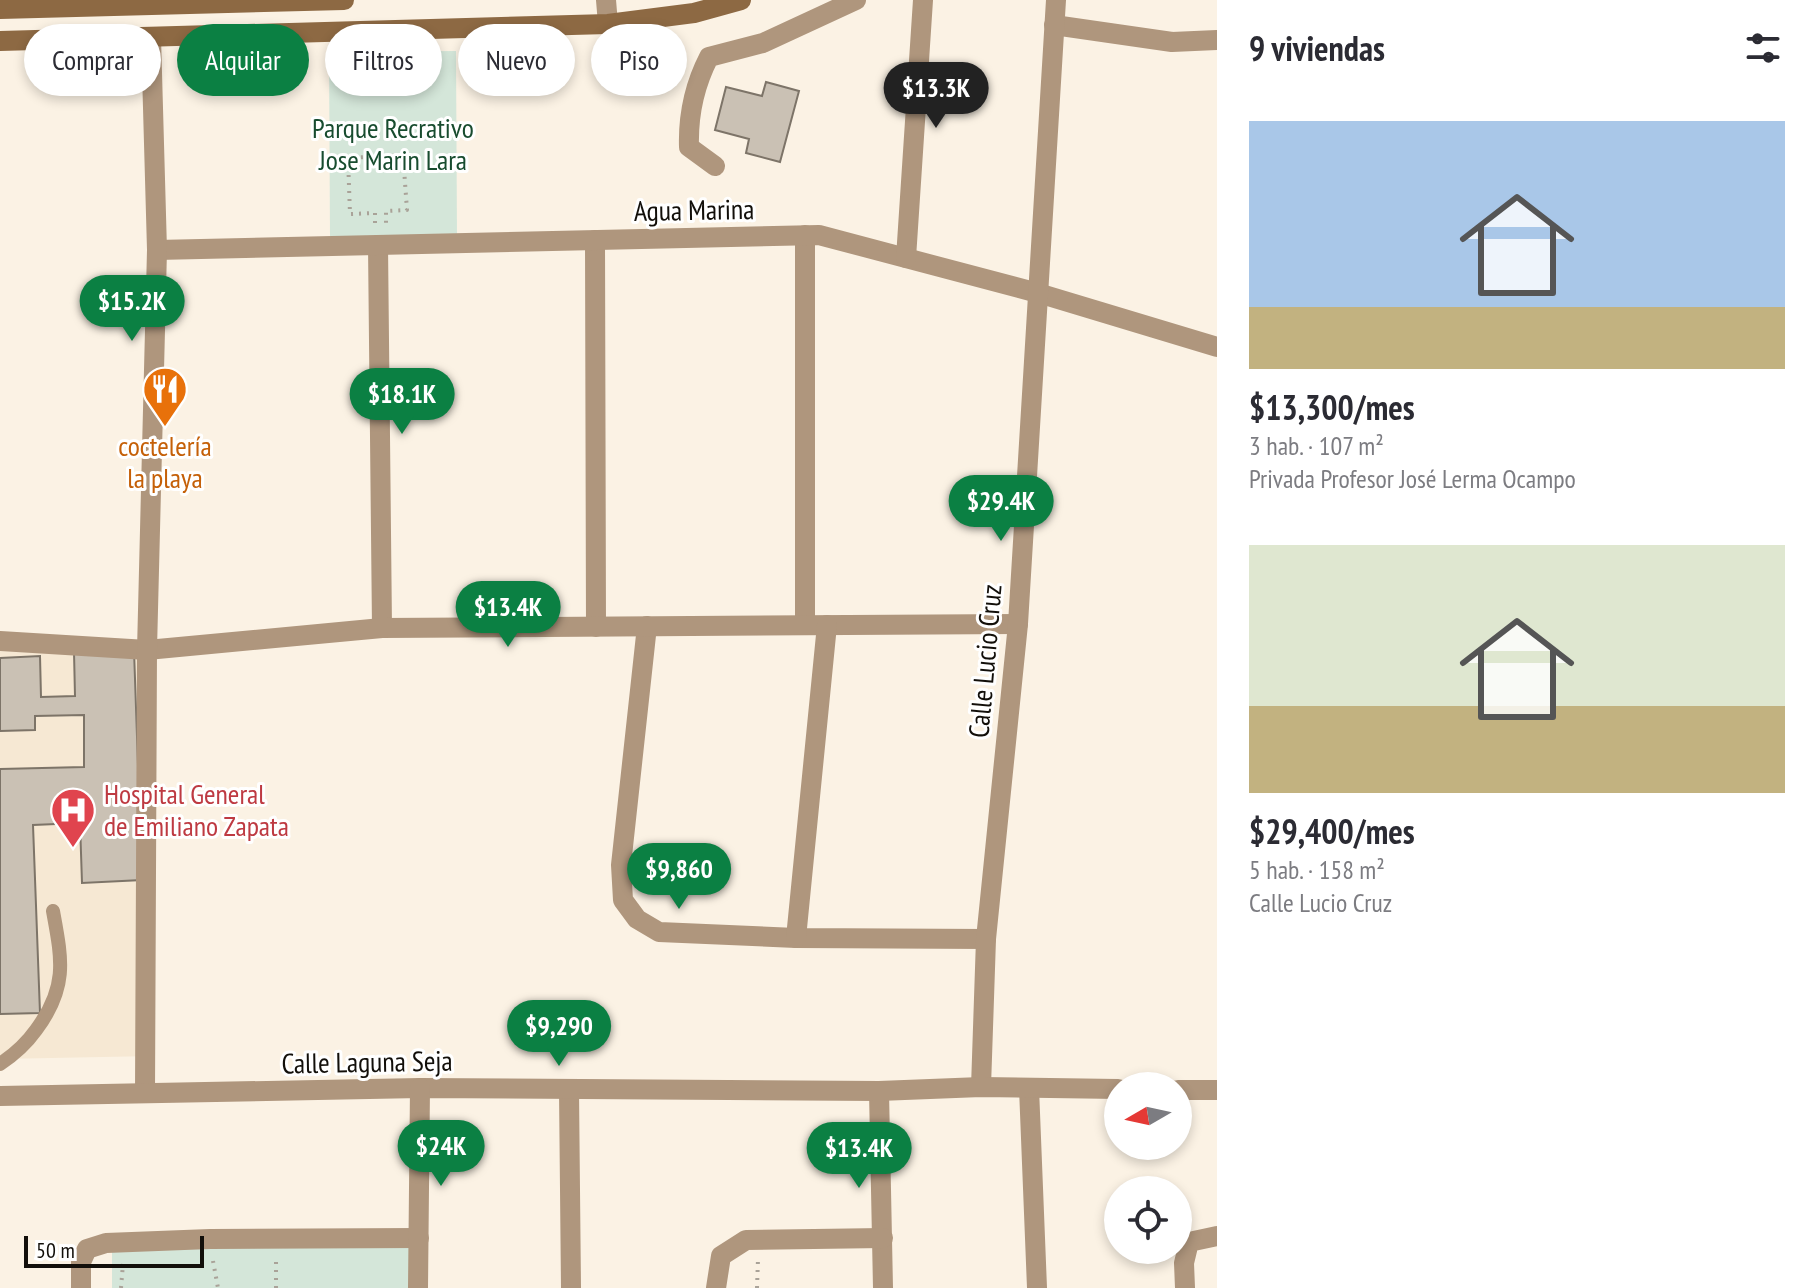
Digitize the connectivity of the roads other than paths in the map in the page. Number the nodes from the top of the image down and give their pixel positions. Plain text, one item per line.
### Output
1 (344, 0) edge
2 (606, 0) edge
3 (741, 0) edge
4 (856, 0) edge
5 (923, 0) edge
6 (1056, 0) edge
7 (40, 8) junction
8 (0, 9) edge
9 (40, 24) edge
10 (591, 24) edge
11 (608, 24) joint
12 (1054, 25) junction
13 (161, 37) edge
14 (24, 40) edge
15 (1217, 40) edge
16 (0, 41) edge
17 (153, 96) edge
18 (715, 166) dead end
19 (805, 235) junction
20 (595, 240) junction
21 (380, 245) junction
22 (157, 250) junction
23 (906, 258) junction
24 (1038, 293) junction
25 (1217, 347) edge
26 (1018, 624) junction
27 (805, 625) junction
28 (827, 625) junction
29 (647, 626) junction
30 (596, 627) junction
31 (382, 628) junction
32 (0, 641) edge
33 (147, 650) junction
34 (53, 911) dead end
35 (796, 938) junction
36 (986, 939) junction
37 (0, 1064) edge
38 (981, 1087) junction
39 (420, 1088) junction
40 (1029, 1088) junction
41 (1104, 1089) edge
42 (569, 1090) junction
43 (1192, 1090) edge
44 (1217, 1090) edge
45 (879, 1091) junction
46 (145, 1093) junction
47 (0, 1096) edge
48 (1217, 1236) edge
49 (419, 1238) junction
50 (883, 1238) junction
51 (81, 1288) edge
52 (418, 1288) edge
53 (571, 1288) edge
54 (716, 1288) edge
55 (883, 1288) edge
56 (1037, 1288) edge
57 (1185, 1288) edge

1 - 7 main road
2 - 11 street
3 - 11 main road
4 - 18 street
5 - 23 street
6 - 12 street, Calle Lucio Cruz
7 - 8 main road
7 - 9 main road
10 - 13 main road
12 - 15 street
12 - 24 street, Calle Lucio Cruz
14 - 16 main road
17 - 22 street
19 - 20 street, Agua Marina
19 - 23 street, Agua Marina
19 - 27 street
20 - 21 street, Agua Marina
20 - 30 street
21 - 22 street, Agua Marina
21 - 31 street
22 - 33 street
23 - 24 street, Agua Marina
24 - 25 street, Agua Marina
24 - 26 street, Calle Lucio Cruz
26 - 28 street
26 - 36 street, Calle Lucio Cruz
27 - 28 street
27 - 29 street
28 - 35 street
29 - 30 street
29 - 35 street
30 - 31 street
31 - 33 street
32 - 33 street
33 - 46 street
34 - 37 lane
35 - 36 street
36 - 38 street, Calle Lucio Cruz
38 - 40 street, Calle Laguna Seja
38 - 45 street, Calle Laguna Seja
39 - 42 street, Calle Laguna Seja
39 - 46 street, Calle Laguna Seja
39 - 49 street
40 - 41 street, Calle Laguna Seja
40 - 56 street
42 - 45 street, Calle Laguna Seja
42 - 53 street
43 - 44 street
45 - 50 street
46 - 47 street, Calle Laguna Seja
48 - 57 street
49 - 51 street
49 - 52 street
50 - 54 street
50 - 55 street

